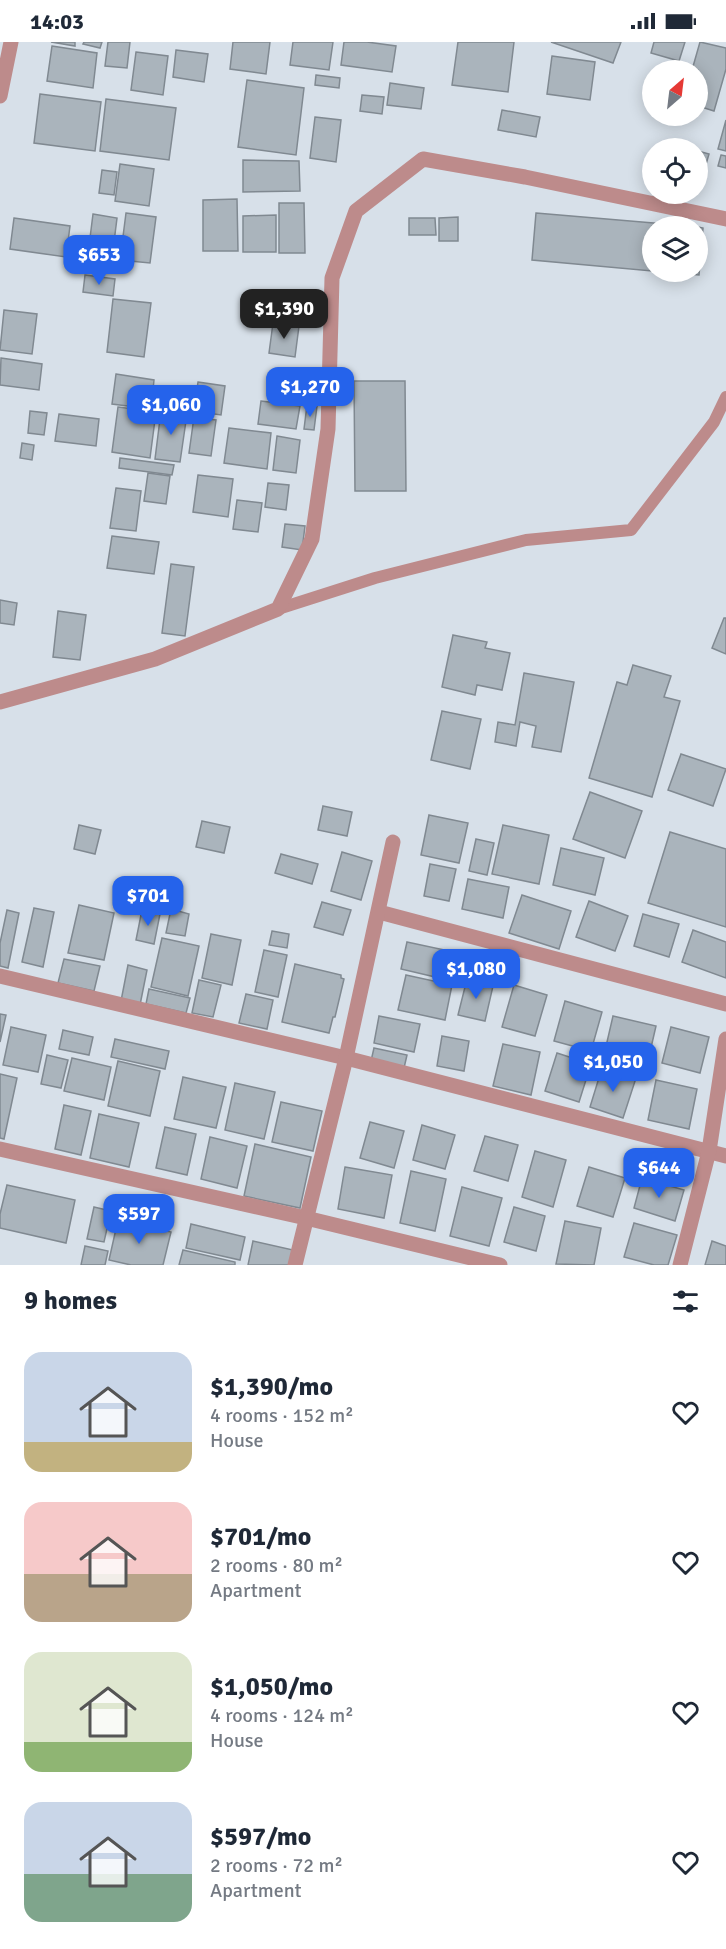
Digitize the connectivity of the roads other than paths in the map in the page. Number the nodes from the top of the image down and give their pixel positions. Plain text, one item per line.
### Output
1 (11, 42) edge
2 (0, 96) edge
3 (726, 219) edge
4 (726, 397) edge
5 (278, 609) junction
6 (0, 702) edge
7 (393, 842) dead end
8 (379, 912) junction
9 (0, 976) edge
10 (726, 1004) edge
11 (726, 1039) edge
12 (346, 1058) junction
13 (0, 1149) edge
14 (709, 1151) junction
15 (726, 1156) edge
16 (306, 1218) junction
17 (295, 1265) edge
18 (500, 1265) edge
19 (680, 1265) edge

1 - 2 street
3 - 5 street
4 - 5 lane
5 - 6 street
7 - 8 street
8 - 10 street
8 - 12 street
9 - 12 street
11 - 14 street
12 - 14 street
12 - 16 street
13 - 16 street
14 - 15 street
14 - 19 street
16 - 17 street
16 - 18 street

